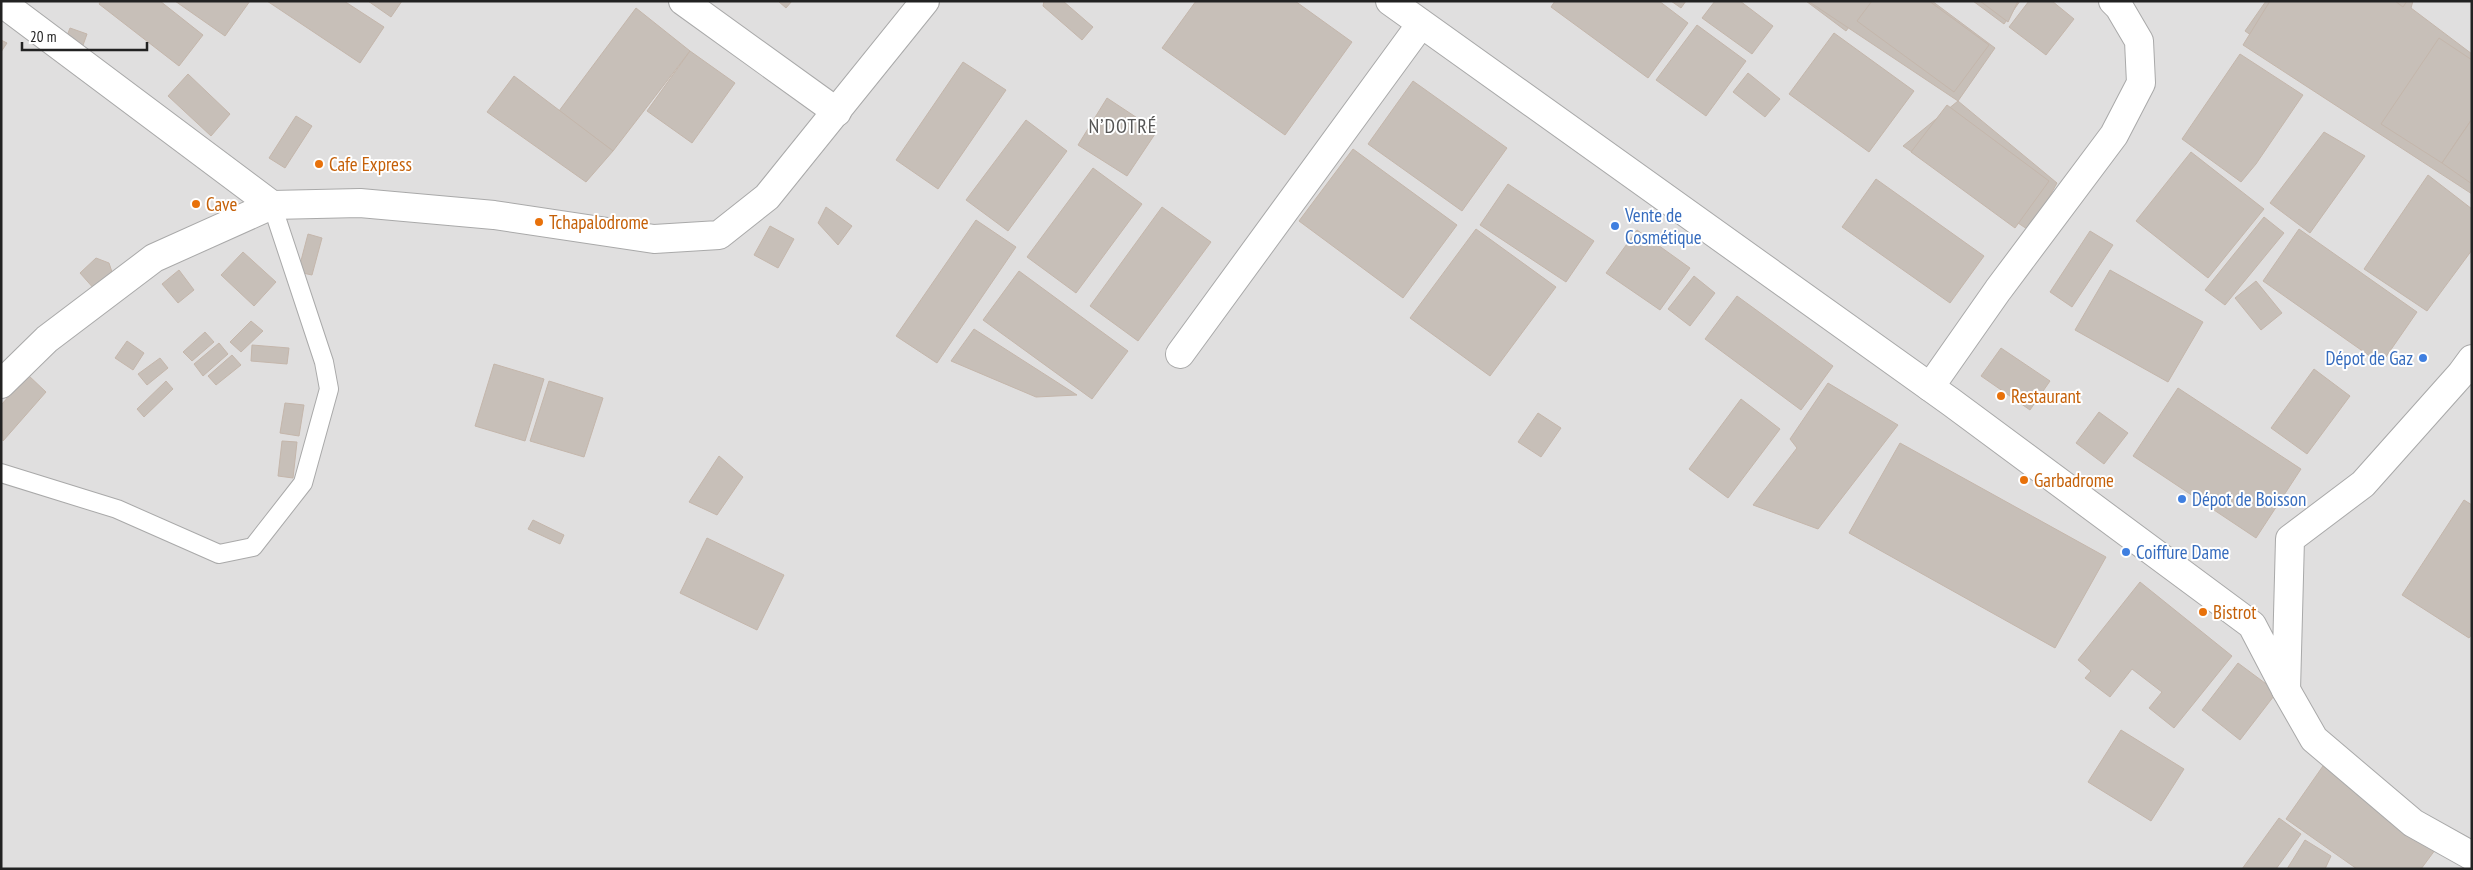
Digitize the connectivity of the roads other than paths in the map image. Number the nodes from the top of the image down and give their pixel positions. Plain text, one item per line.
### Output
1 (683, 1) edge
2 (926, 1) edge
3 (1390, 1) edge
4 (2113, 1) edge
5 (1, 2) edge
6 (1421, 24) junction
7 (837, 112) junction
8 (272, 205) junction
9 (1180, 354) dead end
10 (2472, 359) edge
11 (1, 384) edge
12 (1930, 387) junction
13 (1, 473) edge
14 (2286, 690) junction
15 (2472, 856) edge

1 - 7 street
2 - 7 street
3 - 6 street
4 - 12 street
5 - 8 street
6 - 9 street
6 - 12 street
7 - 8 street
8 - 11 street
8 - 13 lane
10 - 14 street
12 - 14 street
14 - 15 street

